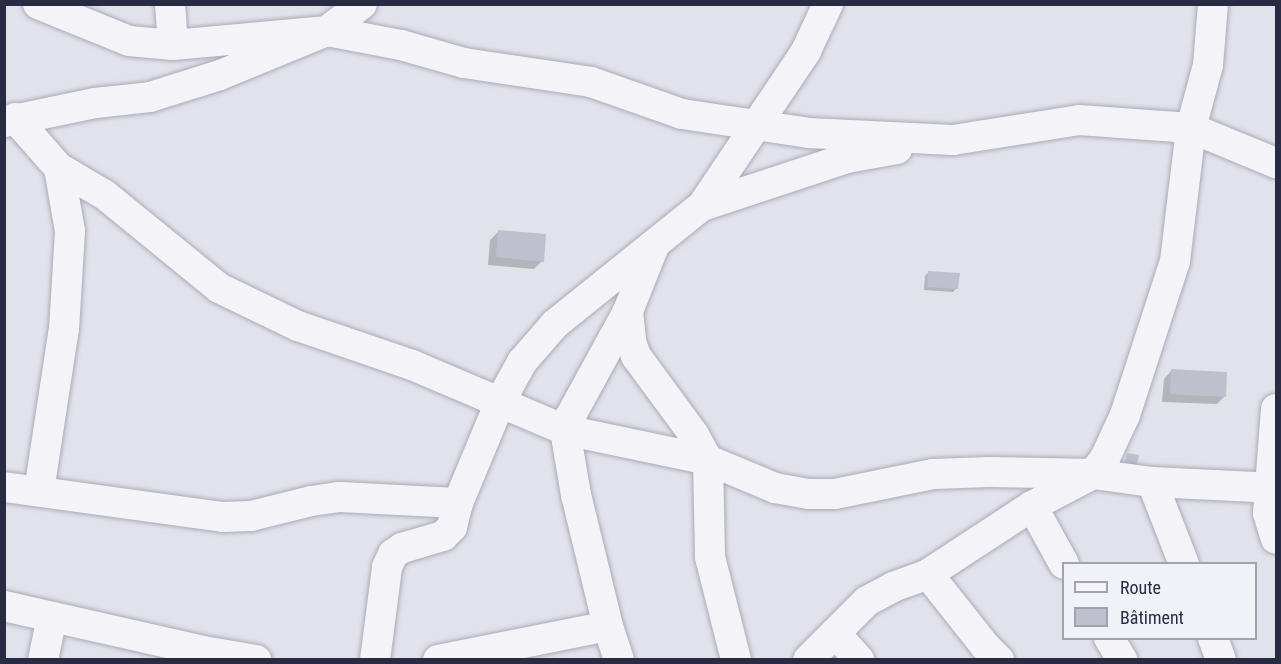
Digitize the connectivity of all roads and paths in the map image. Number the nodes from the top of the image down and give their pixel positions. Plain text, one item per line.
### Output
1 (38, 4) edge
2 (170, 4) edge
3 (828, 4) edge
4 (1213, 4) edge
5 (345, 14) edge
6 (173, 45) junction
7 (10, 120) edge
8 (755, 125) junction
9 (1191, 128) junction
10 (953, 140) junction
11 (1276, 163) edge
12 (59, 168) junction
13 (702, 207) junction
14 (654, 246) junction
15 (628, 311) junction
16 (500, 402) junction
17 (1276, 409) edge
18 (565, 430) junction
19 (708, 460) junction
20 (1093, 474) junction
21 (1152, 482) junction
22 (4, 487) edge
23 (1273, 488) edge
24 (39, 491) junction
25 (458, 503) junction
26 (1032, 506) junction
27 (1276, 539) edge
28 (1063, 562) edge
29 (1183, 562) edge
30 (928, 574) junction
31 (4, 606) edge
32 (52, 617) junction
33 (608, 626) junction
34 (835, 633) junction
35 (1110, 640) edge
36 (1213, 640) edge
37 (157, 650) edge
38 (43, 660) edge
39 (256, 660) edge
40 (375, 660) edge
41 (438, 660) edge
42 (619, 660) edge
43 (736, 660) edge
44 (808, 660) edge
45 (859, 660) edge
46 (999, 660) edge
47 (1122, 660) edge
48 (1221, 660) edge

1 - 6 street
2 - 6 street
3 - 8 street
4 - 9 street
5 - 6 street
5 - 7 street
5 - 8 street
7 - 12 street
8 - 10 street
8 - 13 street
9 - 10 street
9 - 11 street
9 - 20 street
10 - 13 street
12 - 16 street
12 - 24 street
13 - 14 street
14 - 15 street
14 - 16 street
15 - 18 street
15 - 19 street
16 - 18 street
16 - 25 street
17 - 23 street
18 - 19 street
18 - 33 street
19 - 20 street
19 - 43 street
20 - 21 street
20 - 26 street
21 - 23 street
21 - 29 street
22 - 24 street
23 - 27 street
24 - 25 street
25 - 40 street
26 - 28 street
26 - 30 street
30 - 34 street
30 - 46 street
31 - 32 street
32 - 37 street
32 - 38 street
33 - 41 street
33 - 42 street
34 - 44 street
34 - 45 street
35 - 47 street
36 - 48 street
37 - 39 street

